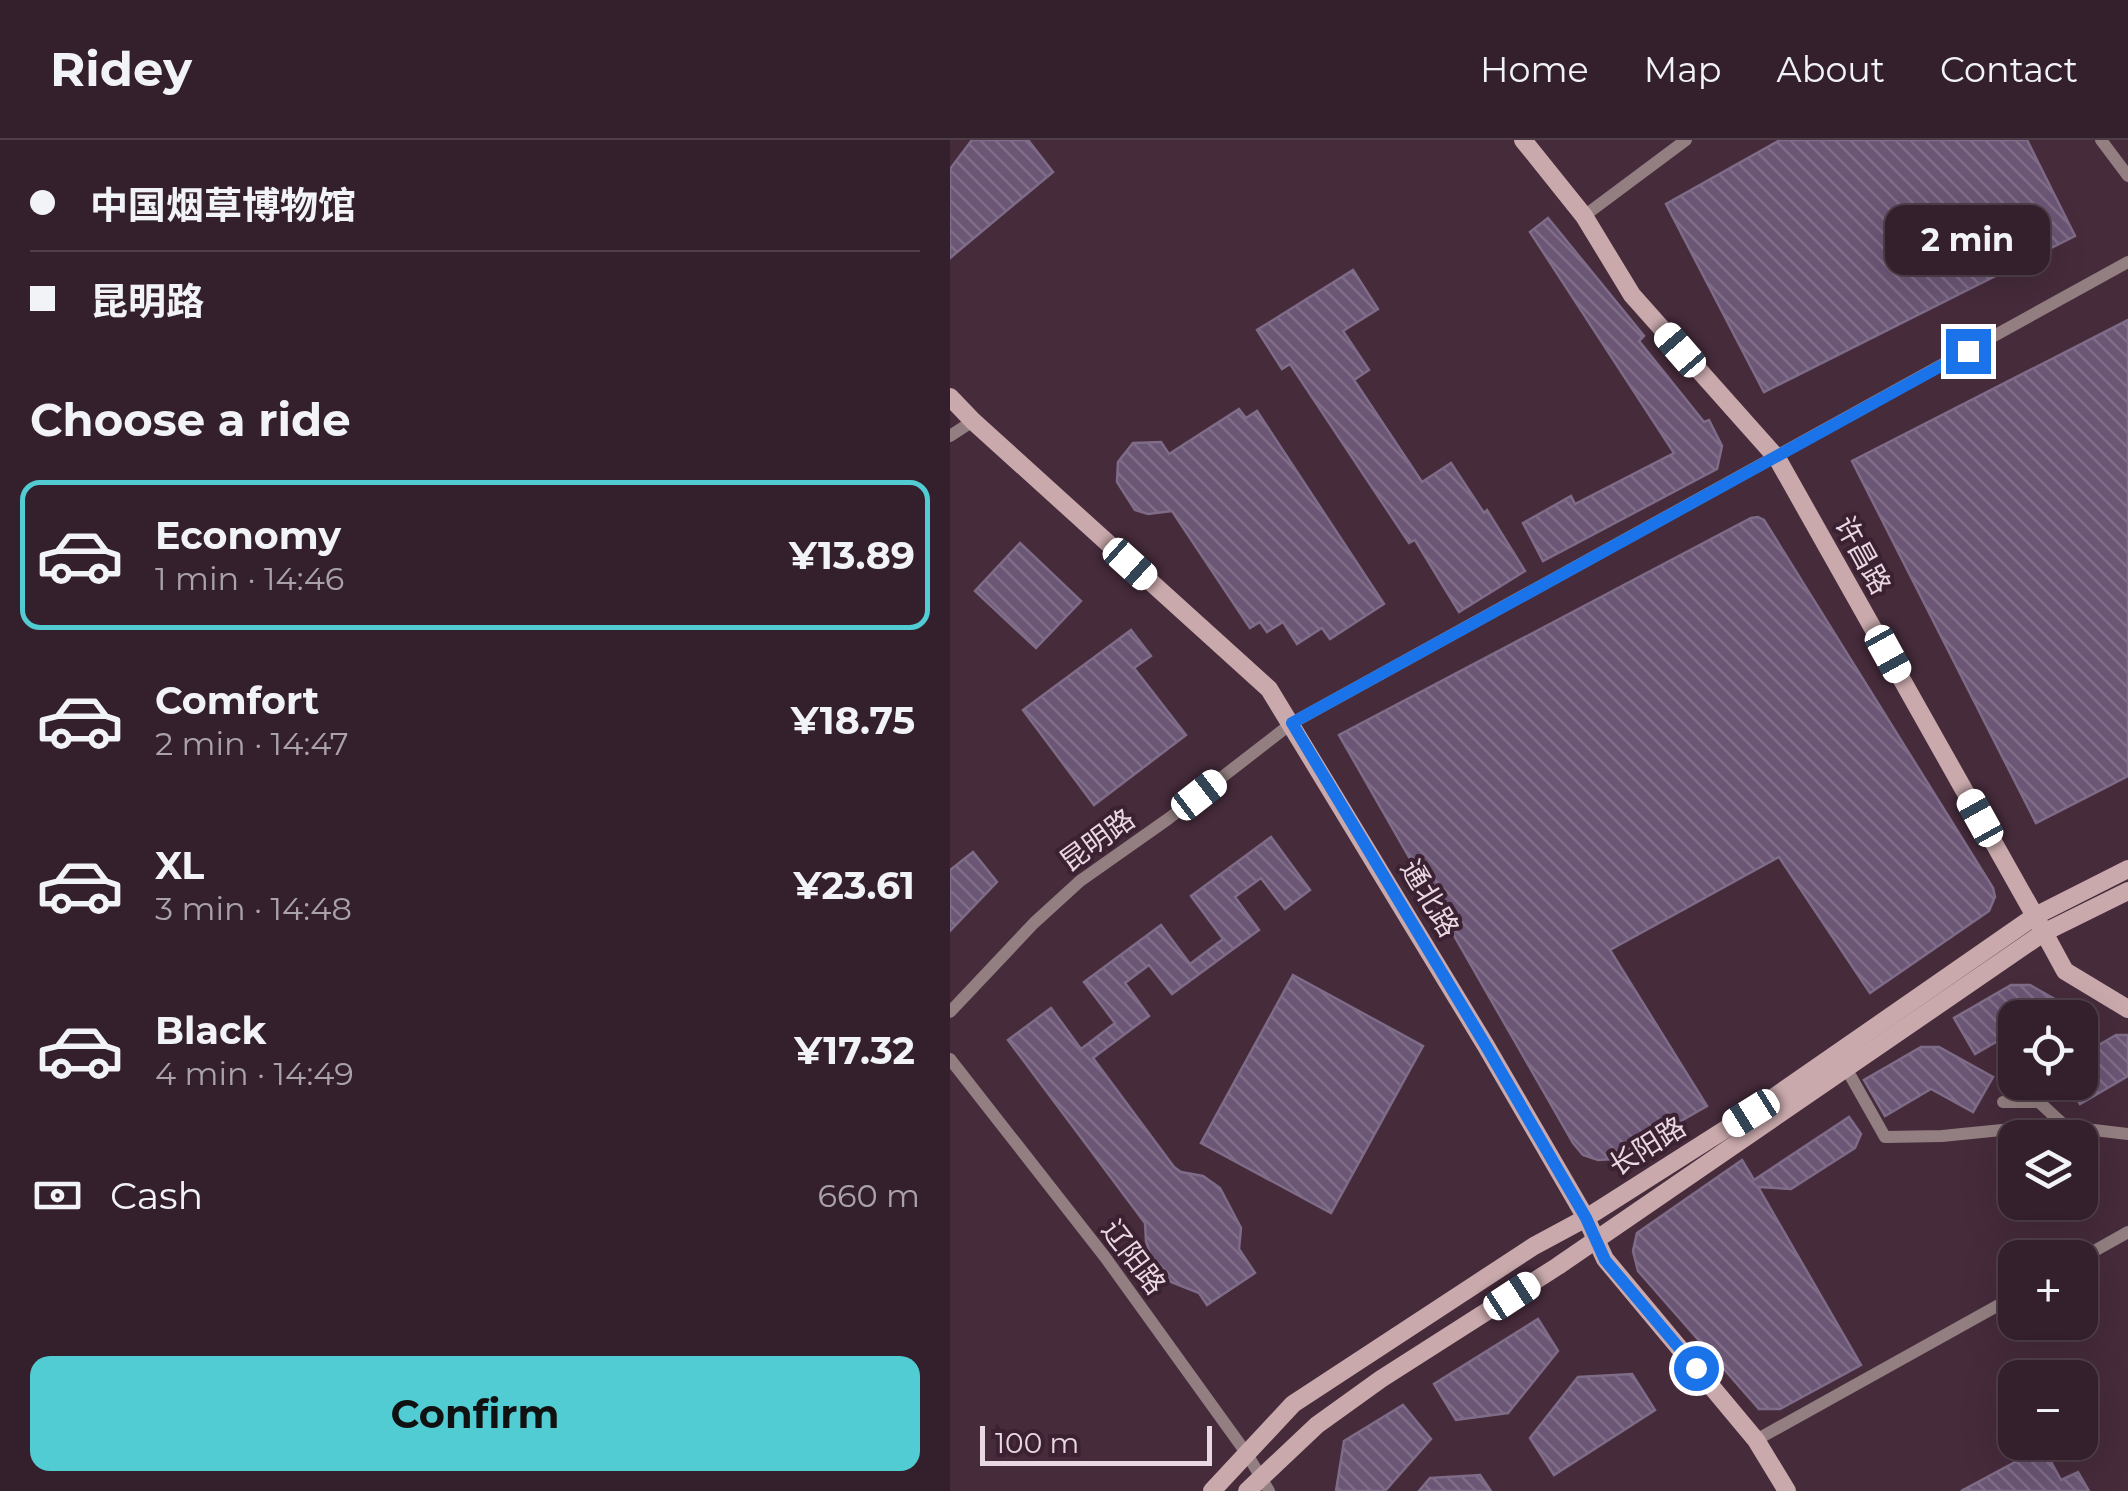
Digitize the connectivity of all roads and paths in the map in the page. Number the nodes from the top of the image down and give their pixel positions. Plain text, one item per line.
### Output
1 (1522, 140) edge
2 (1686, 140) edge
3 (2101, 140) edge
4 (2128, 176) edge
5 (1584, 216) junction
6 (2128, 262) edge
7 (950, 397) edge
8 (973, 421) junction
9 (950, 436) edge
10 (1777, 458) junction
11 (1292, 723) junction
12 (2128, 869) edge
13 (2128, 891) edge
14 (2039, 924) junction
15 (2128, 1009) edge
16 (950, 1012) edge
17 (950, 1060) edge
18 (1846, 1068) junction
19 (2003, 1102) dead end
20 (2059, 1120) edge
21 (1998, 1131) edge
22 (2098, 1131) edge
23 (2128, 1134) edge
24 (1586, 1218) junction
25 (2128, 1232) edge
26 (1596, 1240) junction
27 (2098, 1249) edge
28 (1998, 1305) edge
29 (1756, 1440) junction
30 (1247, 1454) junction
31 (1259, 1486) edge
32 (1212, 1491) edge
33 (1787, 1491) edge

1 - 5 street, 许昌路
2 - 5 street
3 - 4 street
5 - 10 street, 许昌路
6 - 10 street, 昆明路
7 - 8 street, 通北路
8 - 9 street
8 - 11 street, 通北路
10 - 11 street, 昆明路
10 - 14 street, 许昌路
11 - 16 street, 昆明路
11 - 24 street, 通北路
12 - 14 street, 长阳路
13 - 14 street, 长阳路
14 - 15 street, 许昌路
14 - 18 street, 长阳路
14 - 24 street, 长阳路
17 - 30 street, 辽阳路
18 - 21 street
18 - 26 street, 长阳路
19 - 20 street
22 - 23 street
24 - 26 street, 通北路
24 - 30 street, 长阳路
25 - 27 street
26 - 29 street, 通北路
26 - 31 street, 长阳路
28 - 29 street
29 - 33 street, 通北路
30 - 31 street, 辽阳路
30 - 32 street, 长阳路

